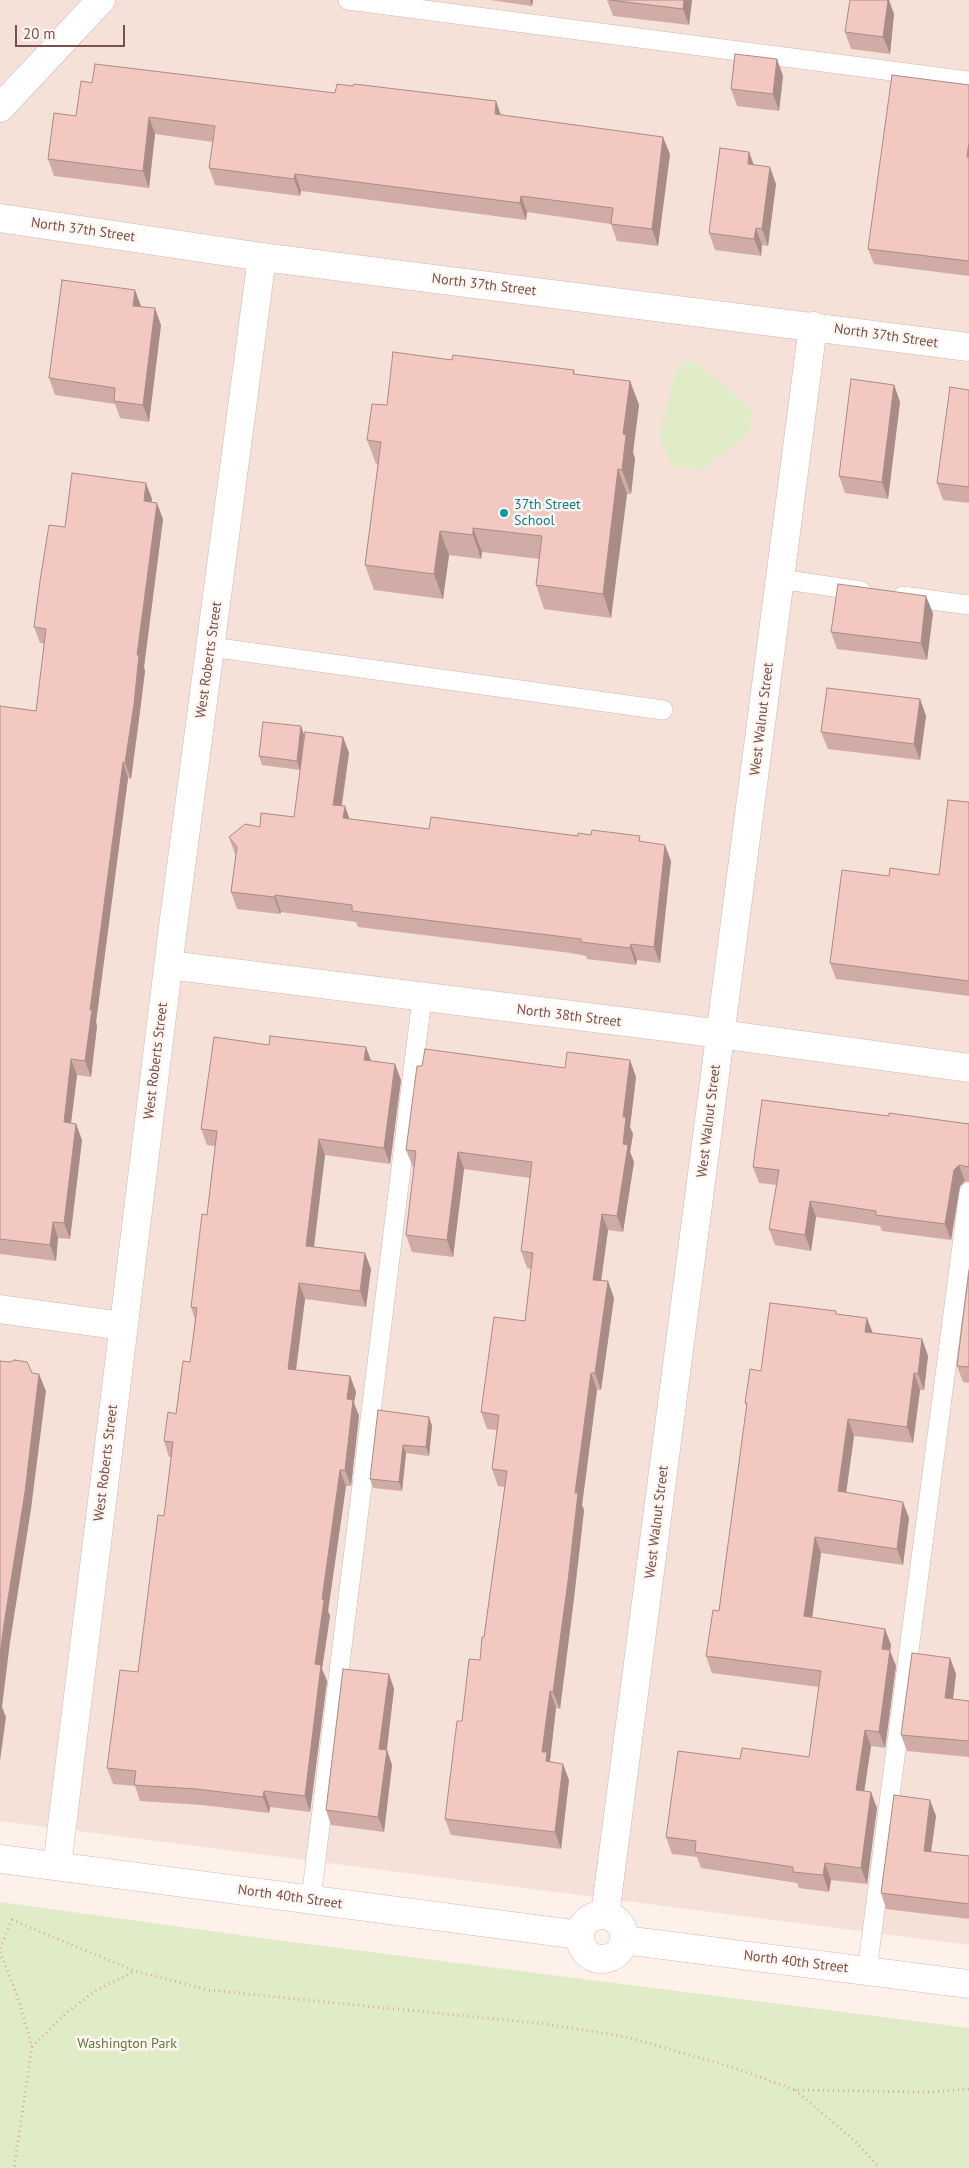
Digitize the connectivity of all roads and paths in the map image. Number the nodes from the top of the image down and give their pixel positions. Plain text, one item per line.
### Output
1 (101, 0) edge
2 (348, 0) edge
3 (969, 81) edge
4 (0, 108) edge
5 (0, 218) edge
6 (262, 257) junction
7 (813, 326) junction
8 (969, 347) edge
9 (780, 579) junction
10 (969, 605) edge
11 (211, 647) junction
12 (663, 710) dead end
13 (169, 965) junction
14 (422, 998) junction
15 (720, 1034) junction
16 (969, 1068) edge
17 (969, 1192) edge
18 (0, 1309) edge
19 (123, 1326) junction
20 (0, 1859) edge
21 (57, 1866) junction
22 (311, 1899) junction
23 (605, 1915) junction
24 (580, 1935) junction
25 (624, 1940) junction
26 (0, 1950) edge
27 (135, 1971) junction
28 (867, 1971) junction
29 (969, 1984) edge
30 (32, 2046) junction
31 (795, 2090) junction
32 (969, 2090) edge
33 (14, 2168) edge
34 (879, 2168) edge

1 - 4 street
2 - 3 lane
5 - 6 street, North 37th Street
6 - 7 street, North 37th Street
6 - 11 street, West Roberts Street
7 - 8 street, North 37th Street
7 - 9 street, West Walnut Street
9 - 10 lane
9 - 15 street, West Walnut Street
11 - 12 lane
11 - 13 street, West Roberts Street
13 - 14 street, North 38th Street
13 - 19 street, West Roberts Street
14 - 15 street, North 38th Street
14 - 22 lane
15 - 16 street, North 38th Street
15 - 23 street, West Walnut Street
17 - 28 lane
18 - 19 street
19 - 21 street, West Roberts Street
20 - 21 street, North 40th Street
21 - 22 street, North 40th Street
22 - 24 street, North 40th Street
23 - 24 street
23 - 25 street
24 - 25 street
25 - 28 street, North 40th Street
26 - 27 path
26 - 30 path
27 - 30 path
27 - 31 path
28 - 29 street, North 40th Street
30 - 33 path
31 - 32 path
31 - 34 path

